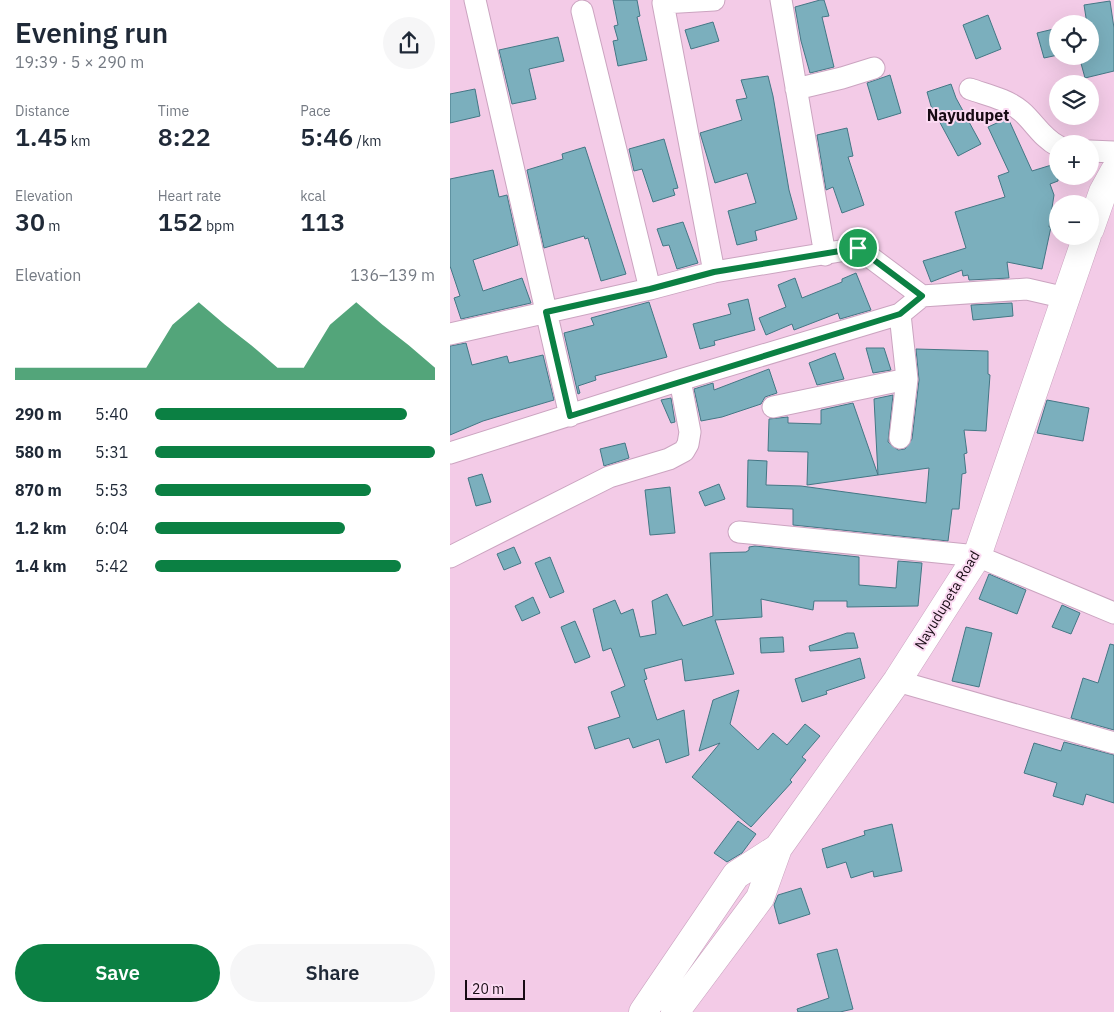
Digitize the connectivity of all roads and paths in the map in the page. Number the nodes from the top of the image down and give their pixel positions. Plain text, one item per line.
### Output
1 (475, 0) edge
2 (714, 0) edge
3 (781, 0) edge
4 (663, 1) edge
5 (582, 11) dead end
6 (874, 68) dead end
7 (796, 88) junction
8 (970, 89) dead end
9 (1049, 141) edge
10 (1099, 151) edge
11 (1114, 152) edge
12 (1114, 172) edge
13 (1099, 201) edge
14 (1084, 245) edge
15 (824, 255) junction
16 (714, 272) junction
17 (650, 289) junction
18 (922, 296) junction
19 (1066, 298) junction
20 (546, 312) junction
21 (900, 314) junction
22 (450, 334) edge
23 (907, 379) junction
24 (680, 380) junction
25 (773, 406) dead end
26 (570, 416) junction
27 (900, 438) dead end
28 (450, 453) edge
29 (739, 532) dead end
30 (977, 556) junction
31 (450, 557) edge
32 (1114, 613) edge
33 (897, 681) junction
34 (1114, 743) edge
35 (778, 848) junction
36 (643, 1012) edge
37 (676, 1012) edge

1 - 20 street
2 - 4 street
3 - 7 street
4 - 16 street
5 - 17 street
6 - 7 street
7 - 15 street
8 - 9 street
10 - 11 street
12 - 13 street
14 - 19 street, Nayudupeta Road
15 - 16 street
15 - 18 street
16 - 17 street
17 - 20 street
18 - 19 street
18 - 21 street
19 - 30 street, Nayudupeta Road
20 - 22 street
20 - 26 street
21 - 23 street
21 - 24 street
23 - 25 street
23 - 27 street
24 - 26 street
24 - 31 street
26 - 28 street
29 - 30 street
30 - 32 street
30 - 33 street, Nayudupeta Road
33 - 34 street
33 - 35 street, Nayudupeta Road
35 - 36 street
35 - 37 street

